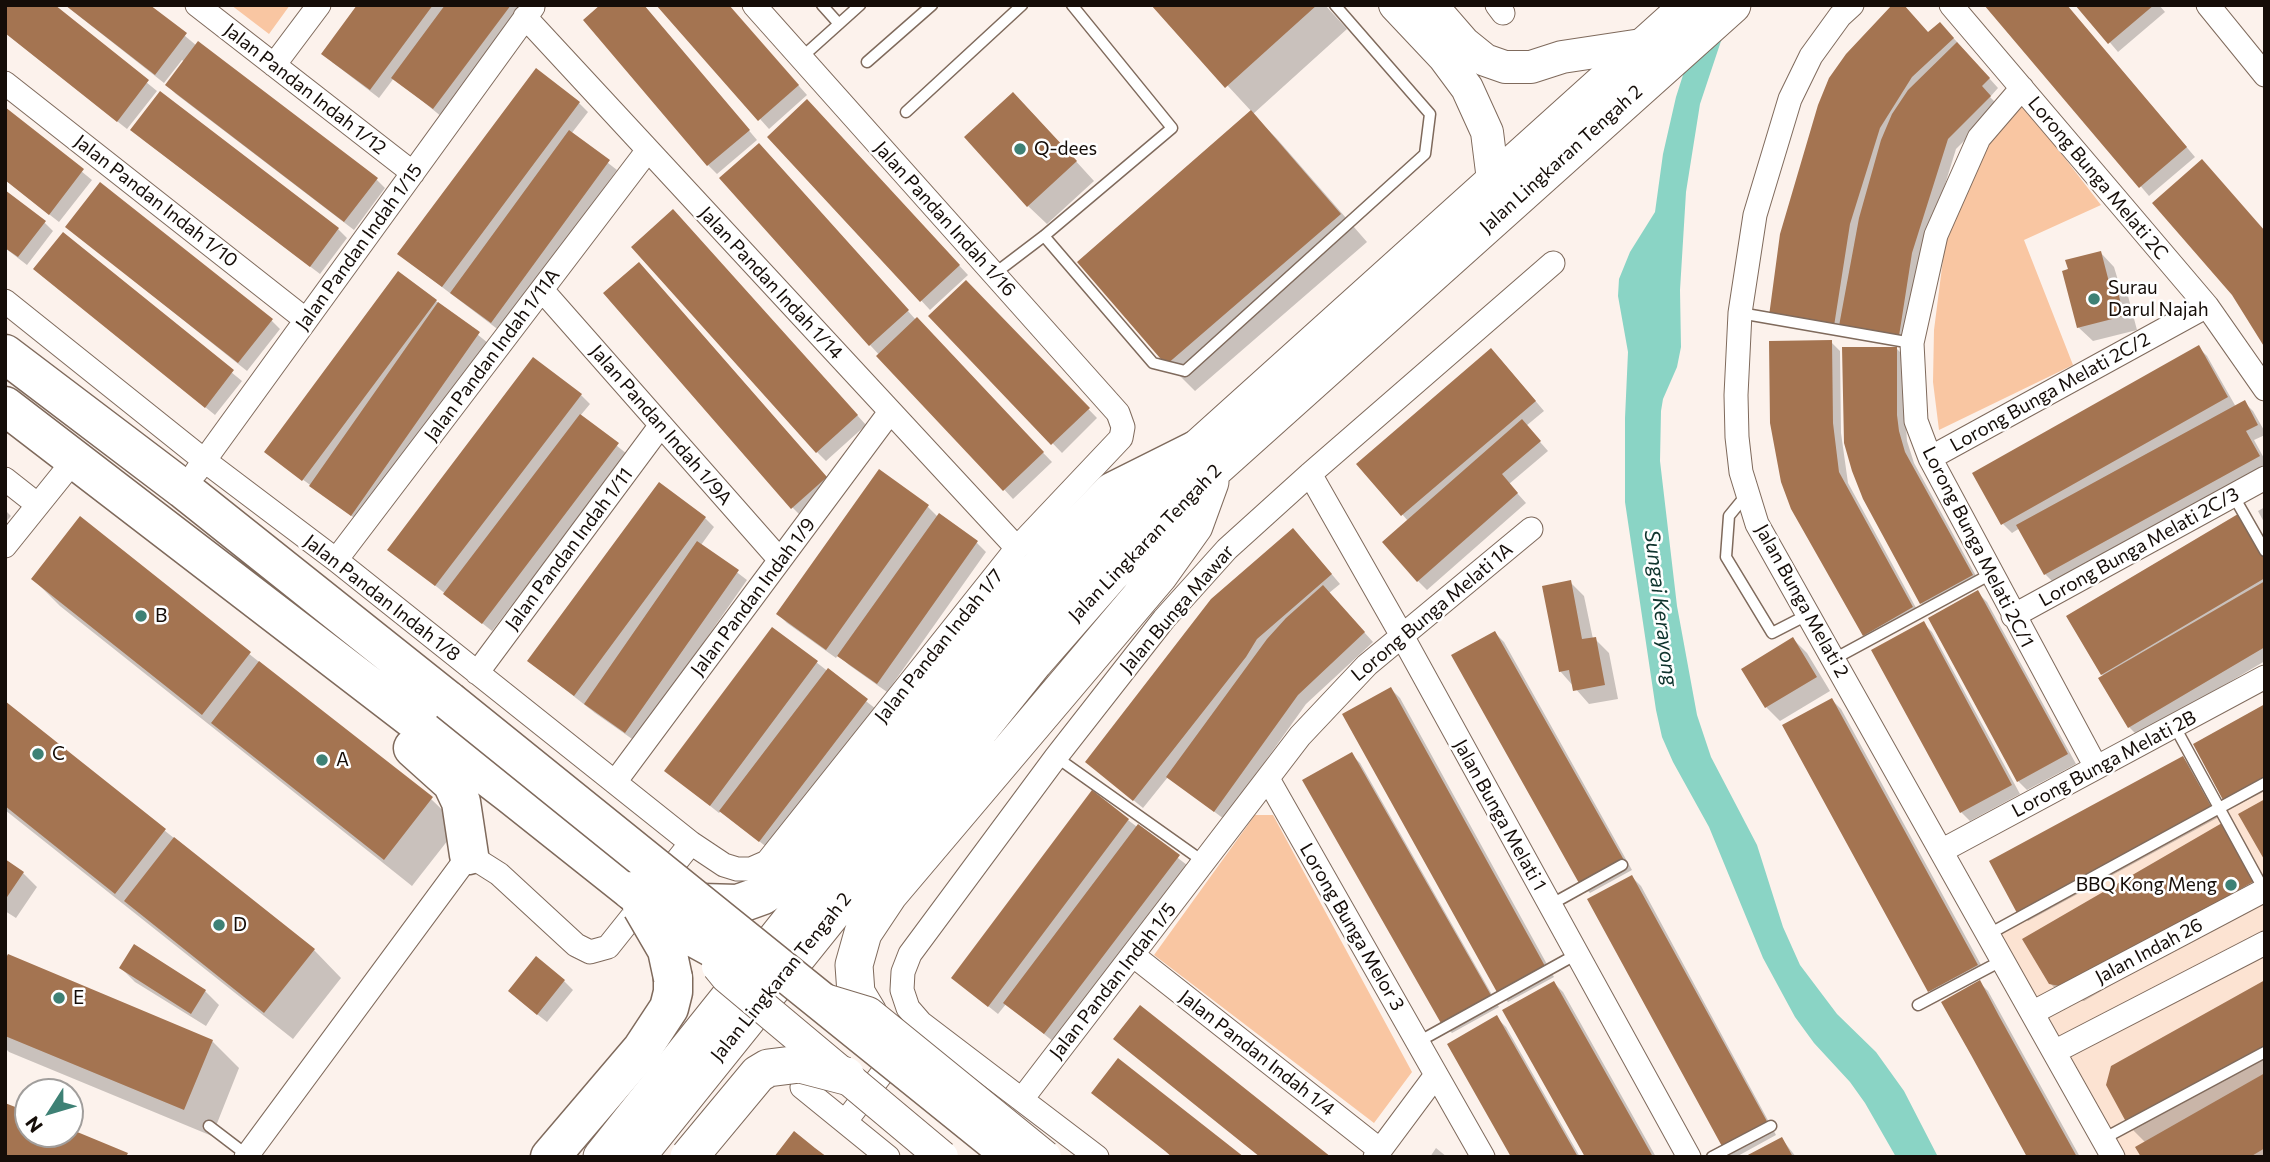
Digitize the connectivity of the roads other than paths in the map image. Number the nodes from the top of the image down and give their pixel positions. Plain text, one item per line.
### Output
1 (197, 5) edge
2 (319, 5) edge
3 (754, 5) edge
4 (822, 5) edge
5 (860, 5) edge
6 (932, 5) edge
7 (1022, 5) edge
8 (1072, 5) edge
9 (1335, 5) edge
10 (1395, 5) edge
11 (1431, 5) edge
12 (1690, 5) edge
13 (1732, 5) edge
14 (1852, 5) edge
15 (1951, 5) edge
16 (2208, 5) edge
17 (530, 11) edge
18 (839, 24) junction
19 (1648, 44) junction
20 (801, 58) junction
21 (866, 62) dead end
22 (274, 65) junction
23 (2265, 75) edge
24 (5, 83) edge
25 (2022, 88) junction
26 (906, 112) dead end
27 (648, 150) junction
28 (413, 173) junction
29 (1493, 180) junction
30 (1044, 236) junction
31 (1553, 263) dead end
32 (994, 274) junction
33 (542, 290) junction
34 (5, 301) edge
35 (2207, 306) junction
36 (1740, 313) junction
37 (306, 320) junction
38 (1912, 343) junction
39 (5, 354) edge
40 (2265, 389) edge
41 (5, 406) edge
42 (890, 412) junction
43 (661, 425) junction
44 (1121, 438) joint
45 (1930, 458) junction
46 (75, 459) junction
47 (1205, 460) junction
48 (1310, 474) junction
49 (194, 475) junction
50 (2265, 478) edge
51 (5, 479) edge
52 (1747, 494) junction
53 (2233, 495) junction
54 (38, 505) junction
55 (1531, 528) dead end
56 (168, 530) junction
57 (5, 546) edge
58 (1017, 548) junction
59 (2265, 551) edge
60 (336, 560) junction
61 (780, 560) junction
62 (1991, 574) junction
63 (1809, 614) junction
64 (2014, 617) junction
65 (1401, 635) junction
66 (1834, 659) junction
67 (477, 673) junction
68 (2265, 677) edge
69 (2175, 727) junction
70 (1056, 757) junction
71 (2096, 767) junction
72 (1268, 779) junction
73 (615, 782) junction
74 (2265, 783) edge
75 (2218, 808) junction
76 (691, 843) junction
77 (1942, 850) junction
78 (469, 855) junction
79 (783, 862) junction
80 (1204, 862) junction
81 (1622, 865) dead end
82 (2264, 890) edge
83 (632, 891) junction
84 (1550, 905) junction
85 (698, 920) junction
86 (1989, 934) junction
87 (2265, 943) edge
88 (1577, 954) junction
89 (1134, 956) junction
90 (2003, 960) junction
91 (820, 998) junction
92 (1918, 1005) dead end
93 (868, 1013) junction
94 (2032, 1013) junction
95 (921, 1023) junction
96 (1418, 1042) junction
97 (2054, 1052) junction
98 (2265, 1052) edge
99 (1436, 1075) junction
100 (846, 1076) junction
101 (802, 1087) dead end
102 (1022, 1099) junction
103 (845, 1122) junction
104 (209, 1126) dead end
105 (1771, 1126) dead end
106 (2108, 1148) edge
107 (1378, 1153) edge
108 (246, 1156) edge
109 (550, 1157) edge
110 (602, 1157) edge
111 (636, 1157) edge
112 (689, 1157) edge
113 (888, 1157) edge
114 (942, 1157) edge
115 (976, 1157) edge
116 (1014, 1157) edge
117 (1045, 1157) edge
118 (1097, 1157) edge
119 (1483, 1157) edge
120 (1689, 1157) edge
121 (1712, 1157) edge

1 - 22 street, Jalan Pandan Indah 1/12
2 - 22 street
3 - 20 street, Jalan Pandan Indah 1/16
4 - 18 lane
5 - 18 lane
6 - 21 lane
7 - 26 lane
8 - 30 lane
9 - 30 lane
10 - 29 main road
11 - 19 main road
12 - 19 highway, Jalan Lingkaran Tengah 2
13 - 47 highway, Jalan Lingkaran Tengah 2
14 - 36 street, Jalan Bunga Melati 2
15 - 25 street, Lorong Bunga Melati 2C
16 - 23 street
17 - 27 street, Jalan Pandan Indah 1/14
17 - 28 street, Jalan Pandan Indah 1/15
18 - 20 lane
19 - 29 highway, Jalan Lingkaran Tengah 2
20 - 32 street, Jalan Pandan Indah 1/16
22 - 28 street, Jalan Pandan Indah 1/12
24 - 37 street, Jalan Pandan Indah 1/10
25 - 35 street, Lorong Bunga Melati 2C
25 - 38 street, Lorong Bunga Melati 2C/1
27 - 33 street, Jalan Pandan Indah 1/11A
27 - 42 street, Jalan Pandan Indah 1/14
28 - 37 street, Jalan Pandan Indah 1/15
29 - 47 highway, Jalan Lingkaran Tengah 2
30 - 32 lane
31 - 48 street, Jalan Bunga Mawar
32 - 44 street, Jalan Pandan Indah 1/16
33 - 43 street, Jalan Pandan Indah 1/9A
33 - 60 street, Jalan Pandan Indah 1/11A
34 - 49 street, Jalan Pandan Indah 1/8
35 - 40 street, Lorong Bunga Melati 2C
35 - 45 street, Lorong Bunga Melati 2C/2
36 - 38 lane
36 - 52 street, Jalan Bunga Melati 2
37 - 49 street, Jalan Pandan Indah 1/15
38 - 45 street, Lorong Bunga Melati 2C/1
39 - 49 highway
41 - 46 highway
42 - 58 street, Jalan Pandan Indah 1/14
42 - 61 street, Jalan Pandan Indah 1/9
43 - 61 street, Jalan Pandan Indah 1/9A
43 - 67 street, Jalan Pandan Indah 1/11
44 - 58 street, Jalan Pandan Indah 1/7
45 - 62 street, Lorong Bunga Melati 2C/1
46 - 54 street
46 - 56 highway
47 - 79 highway
47 - 93 highway
47 - 110 highway, Jalan Lingkaran Tengah 2
47 - 111 highway, Jalan Lingkaran Tengah 2
48 - 65 street, Jalan Bunga Melati 1
48 - 70 street, Jalan Bunga Mawar
49 - 60 street, Jalan Pandan Indah 1/8
49 - 85 highway, bridge
50 - 53 street, Lorong Bunga Melati 2C/3
51 - 54 street
52 - 63 street, Jalan Bunga Melati 2
52 - 63 lane
53 - 59 lane
53 - 64 street, Lorong Bunga Melati 2C/3
54 - 57 street
55 - 65 street, Lorong Bunga Melati 1A
56 - 78 highway
56 - 83 highway
58 - 79 street, Jalan Pandan Indah 1/7
60 - 67 street, Jalan Pandan Indah 1/8
61 - 73 street, Jalan Pandan Indah 1/9
62 - 64 street, Lorong Bunga Melati 2C/1
62 - 66 lane
63 - 66 street, Jalan Bunga Melati 2
64 - 71 street, Lorong Bunga Melati 2C/1
65 - 72 street, Lorong Bunga Melati 1A
65 - 84 street, Jalan Bunga Melati 1
66 - 77 street, Jalan Bunga Melati 2
67 - 73 street, Jalan Pandan Indah 1/8
68 - 69 street, Lorong Bunga Melati 2B
69 - 71 street, Lorong Bunga Melati 2B
69 - 75 lane
70 - 80 lane
70 - 95 street, Jalan Bunga Mawar
71 - 77 street, Lorong Bunga Melati 2B
72 - 80 street, Lorong Bunga Melati 1A
72 - 96 street, Lorong Bunga Melor 3
73 - 76 street, Jalan Pandan Indah 1/8
74 - 75 lane
75 - 82 lane
75 - 86 lane
76 - 78 street
76 - 79 street, Jalan Pandan Indah 1/8
77 - 86 street, Jalan Bunga Melati 2
78 - 108 street
79 - 85 highway
80 - 89 street, Jalan Pandan Indah 1/5
81 - 84 lane
82 - 94 street, Jalan Indah 26
83 - 85 highway, bridge
83 - 109 highway, bridge
84 - 88 street, Jalan Bunga Melati 1
85 - 91 highway, bridge
85 - 100 main road, bridge
85 - 115 highway, bridge
86 - 90 street, Jalan Bunga Melati 2
87 - 97 street
88 - 96 lane
88 - 120 street, Jalan Bunga Melati 1
89 - 102 street, Jalan Pandan Indah 1/5
89 - 107 street, Jalan Pandan Indah 1/4
90 - 92 lane
90 - 94 street, Jalan Bunga Melati 2
91 - 93 main road, bridge
91 - 116 highway, bridge
93 - 117 main road, bridge
94 - 97 street, Jalan Bunga Melati 2
95 - 102 street
95 - 103 street
96 - 99 street, Lorong Bunga Melor 3
97 - 106 street, Jalan Bunga Melati 2
98 - 106 lane
99 - 107 street
99 - 119 street, Lorong Bunga Melor 3
100 - 112 highway, bridge
100 - 114 main road, bridge
101 - 103 street
102 - 118 street
103 - 113 street
104 - 108 lane
105 - 121 lane

